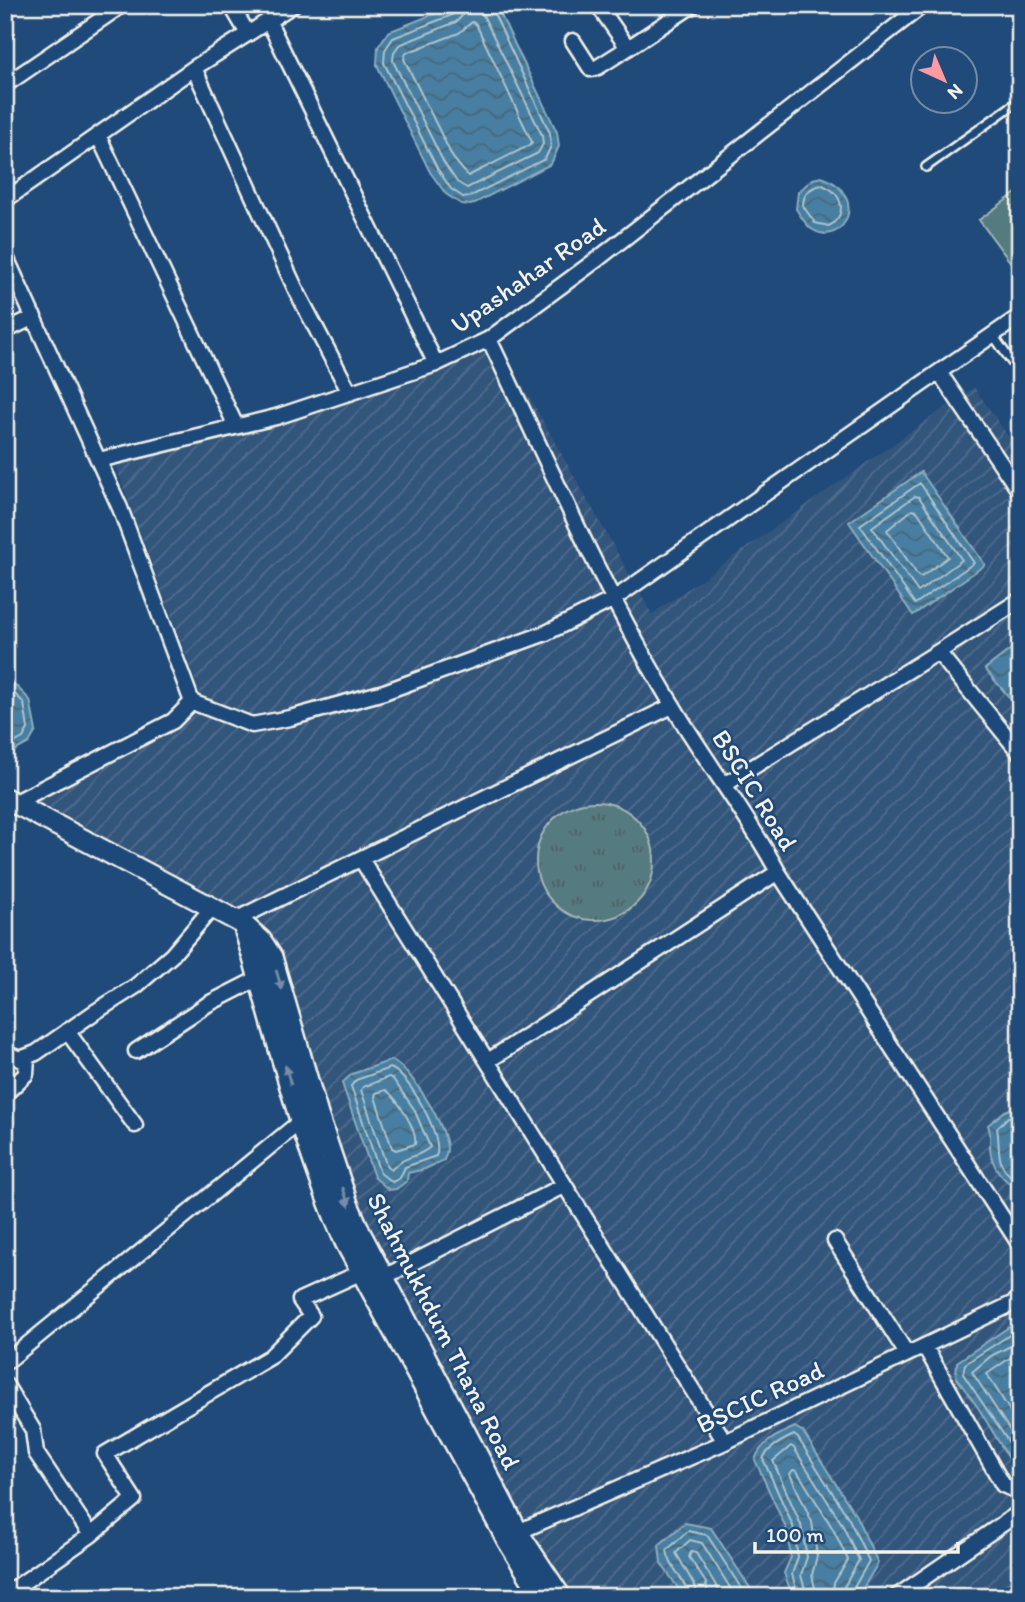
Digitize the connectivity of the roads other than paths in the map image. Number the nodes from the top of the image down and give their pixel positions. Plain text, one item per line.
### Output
1 (122, 5) edge
2 (231, 5) edge
3 (293, 5) edge
4 (598, 5) edge
5 (693, 5) edge
6 (923, 5) edge
7 (269, 22) junction
8 (248, 34) junction
9 (573, 41) dead end
10 (628, 48) junction
11 (194, 68) junction
12 (5, 85) edge
13 (1020, 100) edge
14 (98, 135) junction
15 (926, 167) dead end
16 (5, 200) edge
17 (5, 255) edge
18 (1020, 316) edge
19 (34, 317) junction
20 (5, 331) edge
21 (993, 334) junction
22 (489, 339) junction
23 (436, 365) junction
24 (939, 372) junction
25 (1020, 374) edge
26 (350, 393) junction
27 (236, 426) junction
28 (99, 460) junction
29 (1020, 492) edge
30 (614, 598) junction
31 (1020, 600) edge
32 (938, 653) junction
33 (192, 702) junction
34 (673, 706) junction
35 (1020, 753) edge
36 (724, 785) junction
37 (10, 801) edge
38 (361, 859) junction
39 (779, 872) junction
40 (212, 908) junction
41 (239, 922) junction
42 (259, 978) junction
43 (66, 1031) junction
44 (136, 1051) dead end
45 (5, 1053) edge
46 (27, 1057) junction
47 (488, 1061) junction
48 (5, 1094) edge
49 (301, 1121) junction
50 (135, 1125) dead end
51 (564, 1186) junction
52 (835, 1241) dead end
53 (1020, 1245) edge
54 (362, 1272) junction
55 (382, 1278) junction
56 (1020, 1300) edge
57 (925, 1347) junction
58 (906, 1354) junction
59 (5, 1363) edge
60 (5, 1384) edge
61 (724, 1442) junction
62 (1020, 1492) edge
63 (1020, 1513) edge
64 (518, 1532) junction
65 (91, 1535) junction
66 (5, 1595) edge
67 (542, 1597) edge
68 (561, 1597) edge
69 (896, 1597) edge

1 - 12 street
2 - 8 street
3 - 7 street
4 - 10 street
5 - 10 street
6 - 22 street, Upashahar Road
7 - 8 street
7 - 23 street
8 - 11 street
9 - 10 street
11 - 14 street
11 - 26 street
13 - 15 lane
14 - 16 street
14 - 27 street
17 - 19 street
18 - 21 street
19 - 20 street
19 - 28 street
21 - 24 street
21 - 25 lane
22 - 23 street, Upashahar Road
22 - 30 street, BSCIC Road
23 - 26 street, Upashahar Road
24 - 29 street
24 - 30 street
26 - 27 street, Upashahar Road
27 - 28 street, Upashahar Road
28 - 33 street
30 - 33 street
30 - 34 street, BSCIC Road
31 - 32 street
32 - 35 street
32 - 36 street
33 - 37 street
34 - 36 street, BSCIC Road
34 - 38 street
36 - 39 street, BSCIC Road
37 - 40 main road, Shahmukhdum Thana Road
38 - 41 street
38 - 47 street
39 - 47 street
39 - 53 street, BSCIC Road
40 - 41 main road, Shahmukhdum Thana Road
40 - 43 street
41 - 42 main road, Shahmukhdum Thana Road
41 -> 55 main road, Shahmukhdum Thana Road
42 - 44 street
49 -> 42 main road, Shahmukhdum Thana Road
43 - 46 street
43 - 50 street
45 - 46 street
46 - 48 street
47 - 51 street
49 - 54 main road, Shahmukhdum Thana Road
49 - 59 street
51 - 55 street
51 - 61 street
52 - 58 street
54 - 65 street
54 - 67 main road, Shahmukhdum Thana Road
55 - 64 main road, Shahmukhdum Thana Road
56 - 57 street, BSCIC Road
57 - 58 street, BSCIC Road
57 - 62 street
58 - 61 street, BSCIC Road
60 - 65 street
61 - 64 street, BSCIC Road
63 - 69 street
64 - 68 main road, Shahmukhdum Thana Road
65 - 66 street

